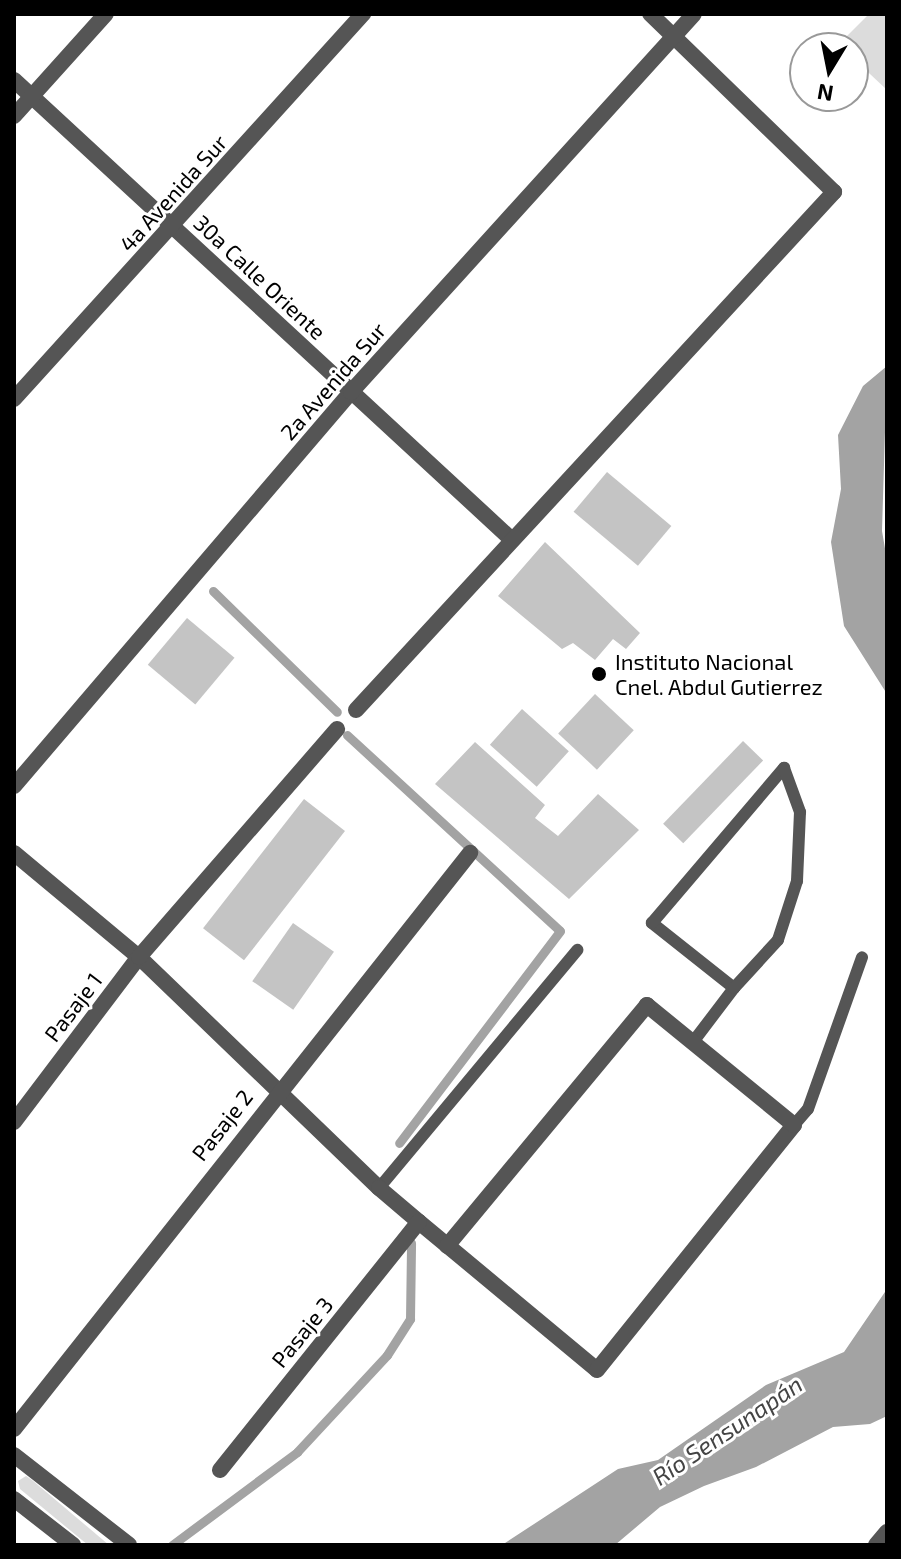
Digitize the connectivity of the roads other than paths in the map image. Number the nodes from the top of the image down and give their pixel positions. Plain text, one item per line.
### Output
1 (106, 14) edge
2 (363, 14) edge
3 (650, 14) edge
4 (694, 14) edge
5 (673, 37) junction
6 (14, 80) edge
7 (32, 96) junction
8 (14, 116) edge
9 (173, 227) junction
10 (351, 392) junction
11 (14, 399) edge
12 (511, 539) junction
13 (356, 710) dead end
14 (337, 729) dead end
15 (14, 786) edge
16 (14, 853) edge
17 (470, 853) dead end
18 (577, 950) dead end
19 (139, 957) junction
20 (862, 957) dead end
21 (734, 988) junction
22 (693, 1042) junction
23 (278, 1090) junction
24 (14, 1122) edge
25 (794, 1125) junction
26 (379, 1188) junction
27 (419, 1222) junction
28 (447, 1246) junction
29 (14, 1429) edge
30 (14, 1455) edge
31 (220, 1470) dead end
32 (14, 1499) edge
33 (887, 1532) edge
34 (73, 1545) edge
35 (129, 1545) edge
36 (876, 1545) edge

1 - 7 street
2 - 9 street, 4a Avenida Sur
3 - 5 street
4 - 5 street, 2a Avenida Sur
5 - 10 street, 2a Avenida Sur
5 - 12 street
6 - 7 street, 30a Calle Oriente
7 - 8 street
7 - 9 street, 30a Calle Oriente
9 - 10 street, 30a Calle Oriente
9 - 11 street, 4a Avenida Sur
10 - 12 street, 30a Calle Oriente
10 - 15 street, 2a Avenida Sur
12 - 13 street
14 - 19 street, Pasaje 1
16 - 19 street
17 - 23 street, Pasaje 2
18 - 26 lane
19 - 23 street
19 - 24 street, Pasaje 1
20 - 25 lane
21 - 21 lane
21 - 22 lane
22 - 25 street
22 - 28 street
23 - 26 street
23 - 29 street, Pasaje 2
25 - 28 street
26 - 27 street
27 - 28 street
27 - 31 street, Pasaje 3
30 - 35 street
32 - 34 street
33 - 36 street

